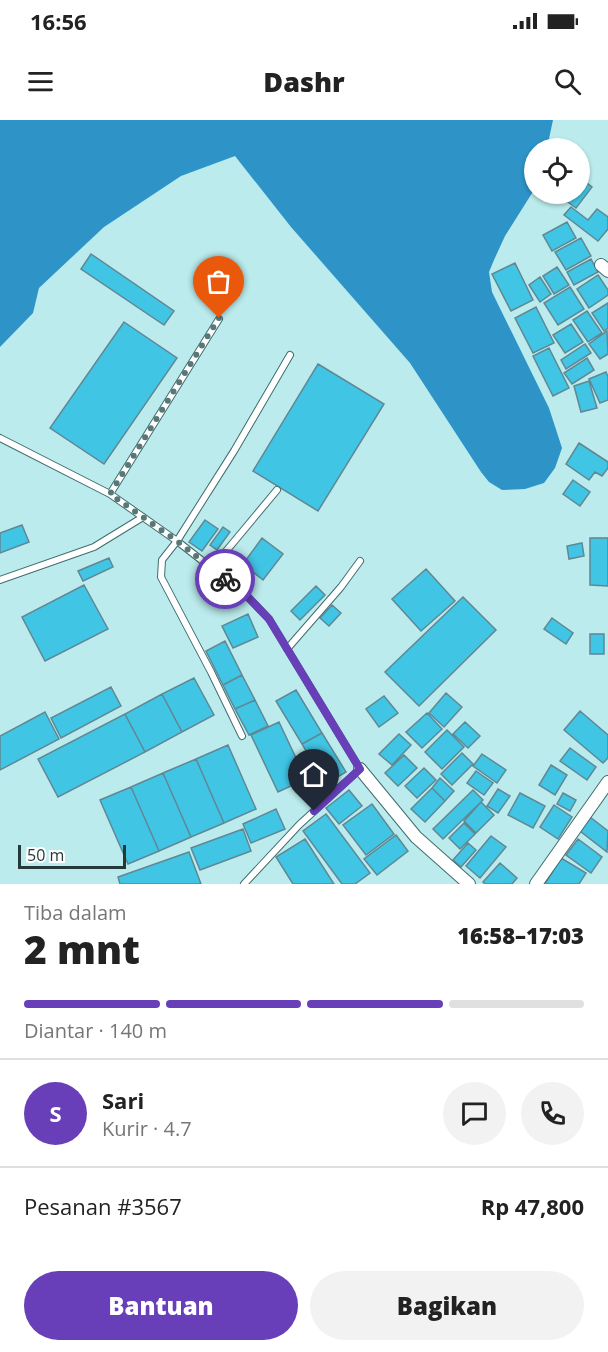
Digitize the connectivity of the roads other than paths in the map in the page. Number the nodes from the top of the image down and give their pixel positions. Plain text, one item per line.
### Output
1 (219, 318) dead end
2 (290, 355) dead end
3 (0, 438) edge
4 (277, 490) dead end
5 (110, 494) junction
6 (143, 517) junction
7 (177, 541) junction
8 (360, 561) dead end
9 (212, 568) junction
10 (0, 580) edge
11 (287, 649) junction
12 (242, 736) dead end
13 (360, 769) junction
14 (608, 782) edge
15 (244, 884) edge
16 (469, 884) edge
17 (536, 884) edge

1 - 5 lane
2 - 7 lane
3 - 5 lane
4 - 9 lane
5 - 6 lane
6 - 7 lane
6 - 10 lane
7 - 9 lane
7 - 12 lane
8 - 11 lane
9 - 11 lane
11 - 13 lane
13 - 15 lane
13 - 16 street
14 - 17 street

